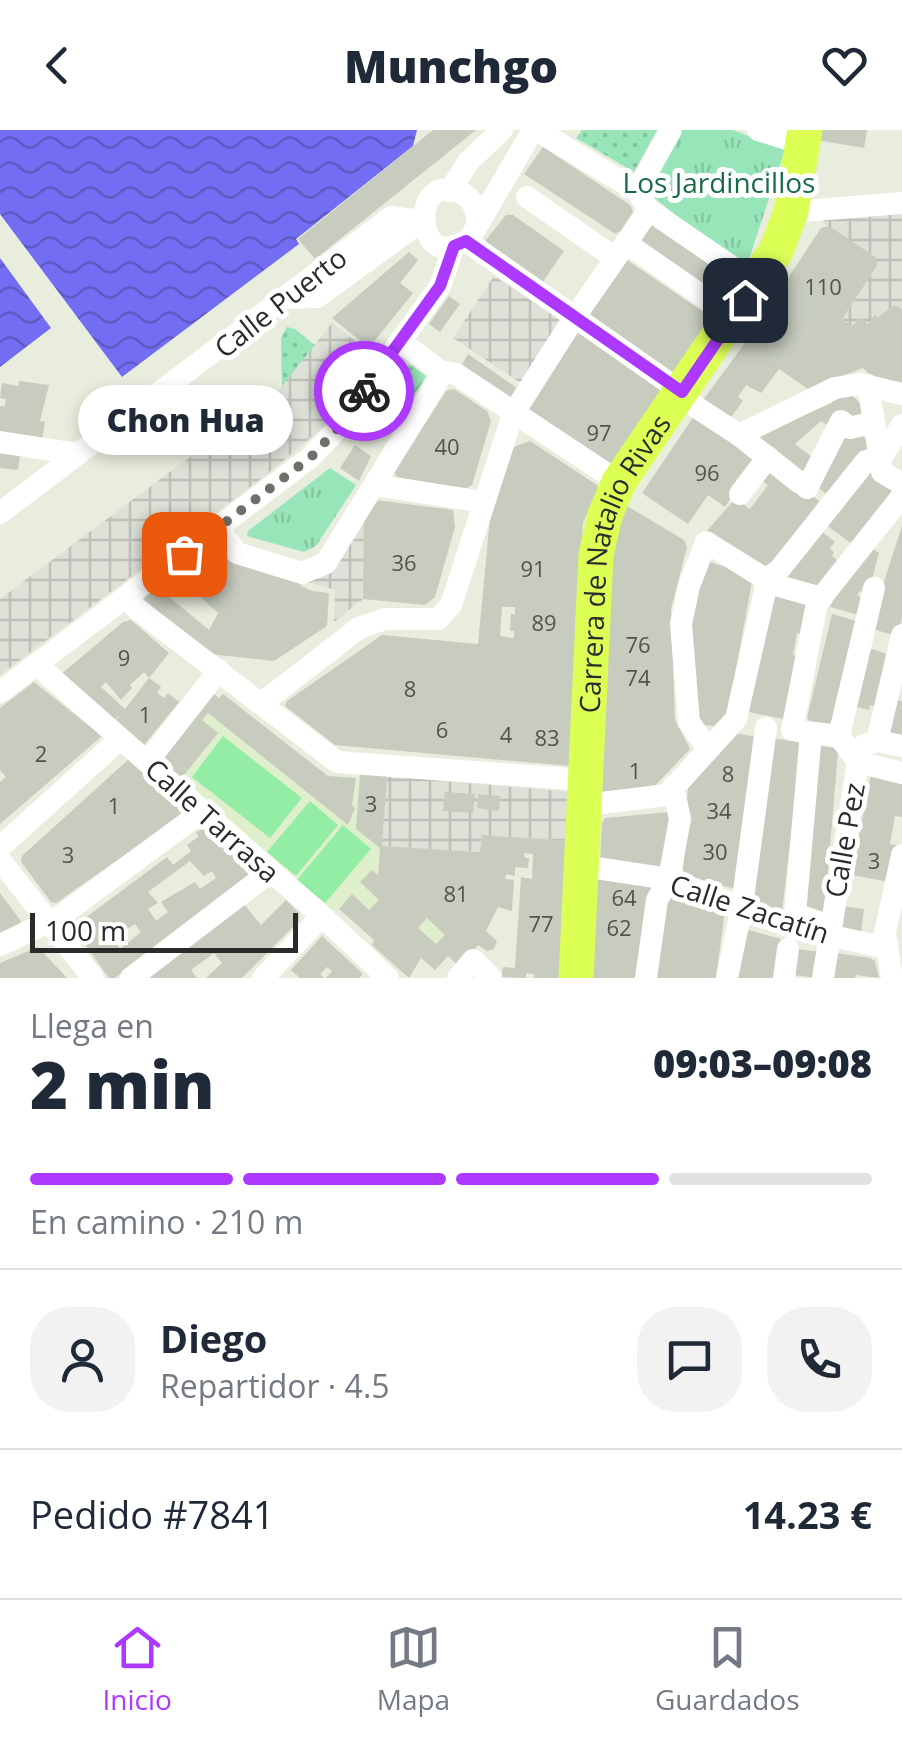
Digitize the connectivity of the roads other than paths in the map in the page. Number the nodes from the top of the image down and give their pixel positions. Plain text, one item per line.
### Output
1 (502, 130) edge
2 (671, 130) edge
3 (758, 130) edge
4 (546, 132) edge
5 (804, 137) edge
6 (450, 191) junction
7 (527, 196) dead end
8 (643, 200) junction
9 (902, 203) edge
10 (791, 212) junction
11 (422, 221) junction
12 (468, 235) junction
13 (620, 251) junction
14 (756, 284) junction
15 (574, 318) junction
16 (734, 318) junction
17 (400, 341) junction
18 (440, 370) junction
19 (868, 385) junction
20 (682, 392) junction
21 (902, 394) edge
22 (512, 414) junction
23 (874, 422) junction
24 (902, 425) edge
25 (739, 434) junction
26 (0, 442) edge
27 (78, 454) junction
28 (768, 457) junction
29 (888, 472) edge
30 (620, 482) junction
31 (374, 485) junction
32 (740, 494) dead end
33 (902, 496) edge
34 (484, 502) junction
35 (0, 513) edge
36 (212, 532) junction
37 (768, 578) junction
38 (874, 588) dead end
39 (126, 597) junction
40 (822, 598) junction
41 (900, 648) edge
42 (37, 665) junction
43 (219, 670) junction
44 (0, 692) edge
45 (895, 696) edge
46 (262, 703) junction
47 (736, 719) junction
48 (766, 728) junction
49 (802, 731) junction
50 (839, 736) junction
51 (120, 738) junction
52 (877, 741) junction
53 (902, 746) edge
54 (707, 748) junction
55 (148, 761) junction
56 (858, 762) junction
57 (902, 773) edge
58 (672, 787) junction
59 (585, 793) junction
60 (203, 811) junction
61 (0, 848) edge
62 (902, 855) edge
63 (0, 860) edge
64 (583, 866) junction
65 (270, 872) junction
66 (669, 879) junction
67 (742, 906) junction
68 (322, 916) junction
69 (49, 923) junction
70 (829, 930) junction
71 (0, 946) edge
72 (887, 948) junction
73 (788, 949) dead end
74 (278, 973) edge
75 (384, 977) edge
76 (93, 978) edge
77 (132, 978) edge
78 (458, 978) edge
79 (491, 978) edge
80 (576, 978) edge
81 (646, 978) edge
82 (727, 978) edge
83 (784, 978) edge
84 (822, 978) edge
85 (892, 978) edge

1 - 6 street
2 - 8 street
3 - 5 street
4 - 8 street
4 - 12 street
5 - 10 highway, Carrera de Natalio Rivas
6 - 11 street
6 - 12 street
7 - 13 street
8 - 13 street
8 - 14 street
9 - 10 street
10 - 14 highway, Carrera de Natalio Rivas
11 - 12 street
11 - 27 street, Calle Puerto
12 - 15 street
12 - 17 street
13 - 15 street
13 - 16 street
14 - 16 highway, Carrera de Natalio Rivas
15 - 20 street
15 - 22 street
16 - 20 highway, Carrera de Natalio Rivas
17 - 18 street
17 - 36 street
18 - 22 street
18 - 31 street
19 - 21 street
19 - 23 street
19 - 25 street
20 - 25 street
20 - 30 highway, Carrera de Natalio Rivas
22 - 30 street
22 - 34 street
23 - 28 street
23 - 29 street
24 - 29 street
25 - 28 street
26 - 27 street
27 - 35 street, Calle Puerto
28 - 32 street
29 - 37 street
30 - 59 highway, Carrera de Natalio Rivas
31 - 34 street
31 - 36 street
33 - 40 street
34 - 46 street
36 - 39 street
37 - 40 street
37 - 47 street
37 - 54 street
38 - 50 street
39 - 42 street
39 - 43 street
40 - 49 street
41 - 45 street
42 - 44 street
42 - 51 street, Calle Tarrasa
43 - 46 street
43 - 55 street
45 - 52 street
46 - 59 street
47 - 48 street
47 - 54 street
48 - 49 street
48 - 67 street
49 - 50 street
49 - 70 street
50 - 56 street
51 - 55 street, Calle Tarrasa
51 - 61 street
52 - 53 street
52 - 56 street
54 - 58 street
55 - 60 street, Calle Tarrasa
56 - 57 street
56 - 70 street, Calle Pez
58 - 59 street
58 - 66 street
59 - 64 highway, Carrera de Natalio Rivas
60 - 65 street, Calle Tarrasa
60 - 69 street
62 - 72 street
63 - 69 street
64 - 66 street, Calle Zacatín
64 - 80 highway, Carrera de Natalio Rivas
65 - 68 street, Calle Tarrasa
65 - 77 street
66 - 67 street, Calle Zacatín
66 - 81 street
67 - 70 street, Calle Zacatín
67 - 82 street
68 - 74 street
68 - 75 street, Calle Tarrasa
69 - 71 street
69 - 76 street
70 - 72 street, Calle Zacatín
70 - 84 street, Calle Pez
72 - 85 street
73 - 83 street
78 - 79 street

